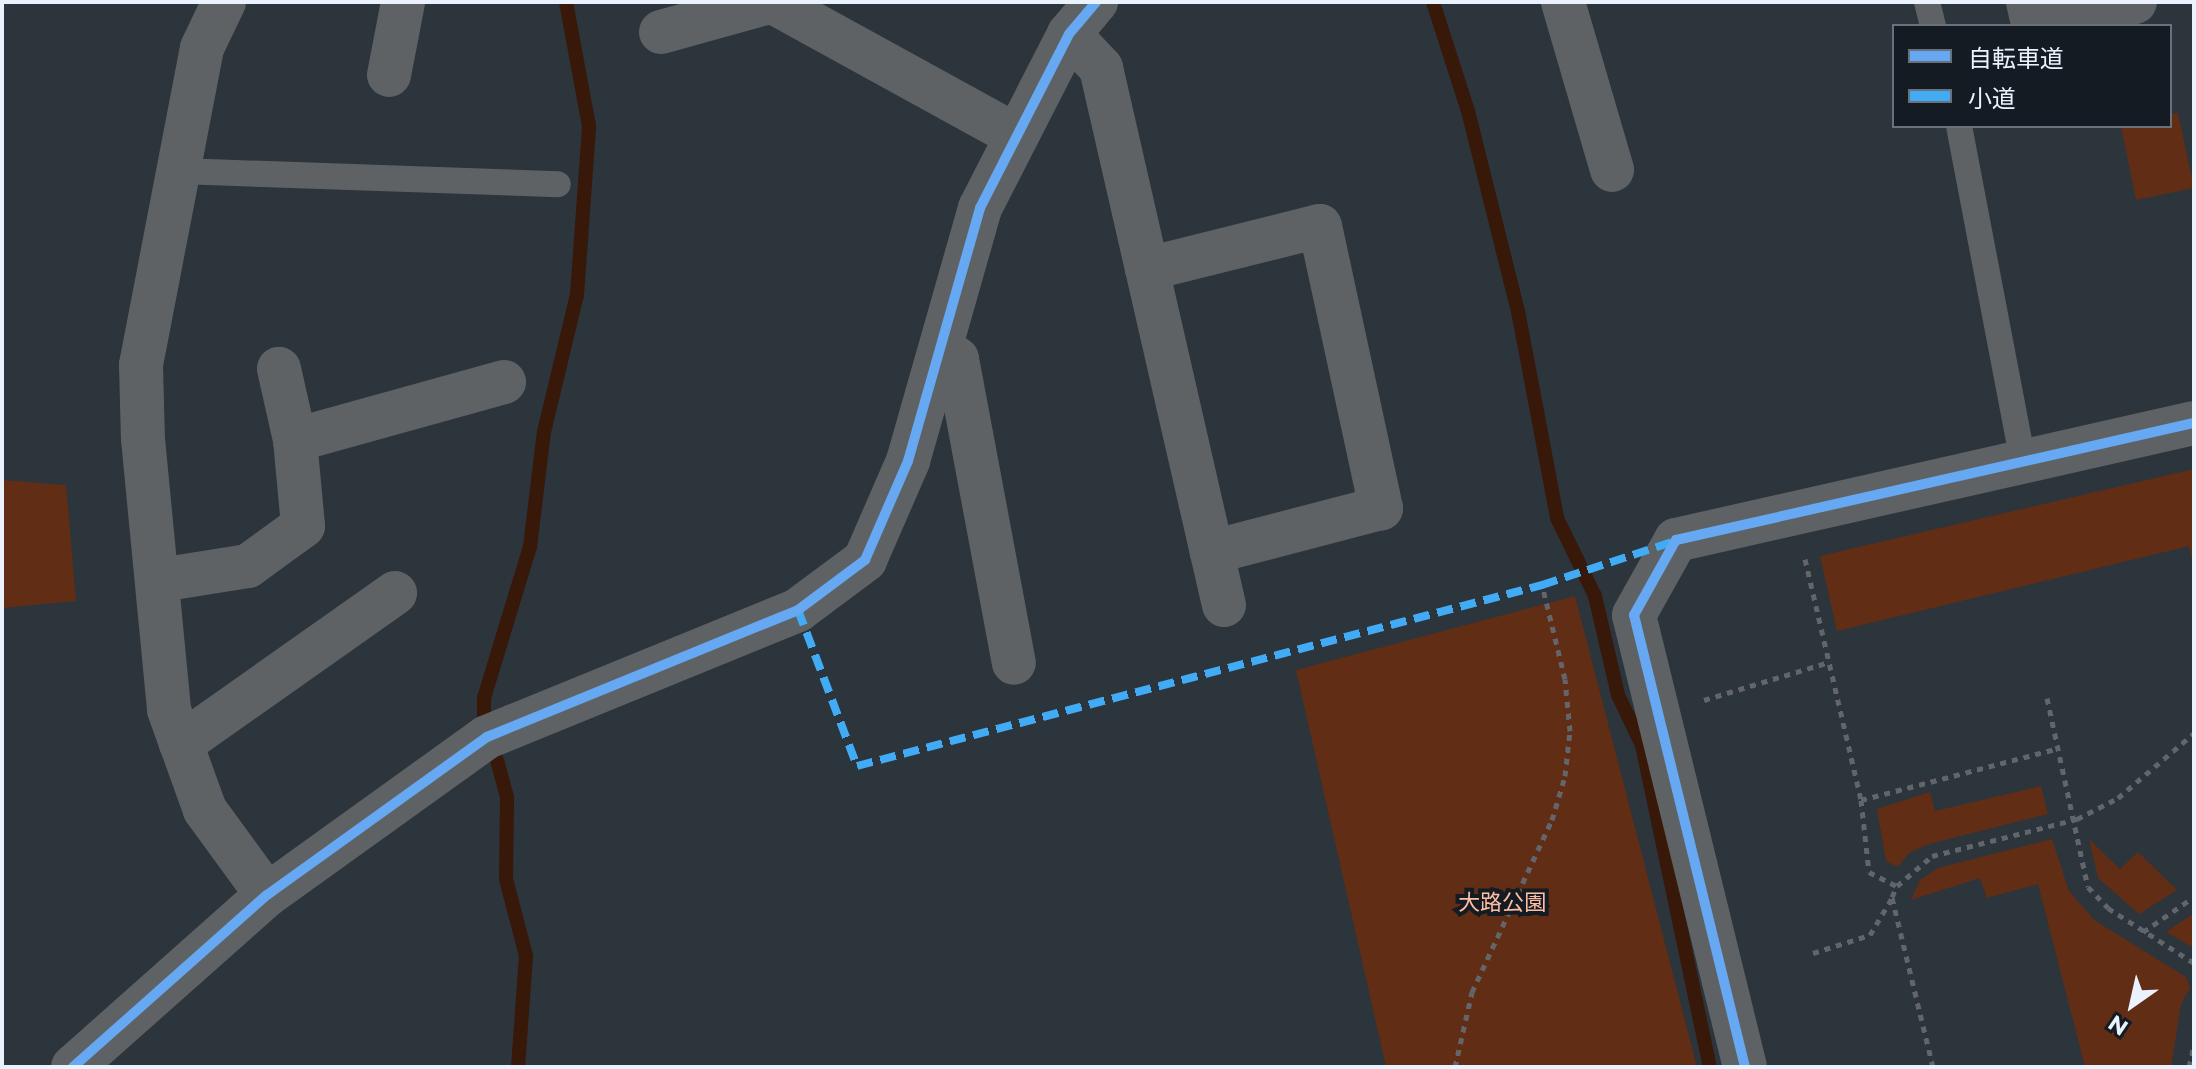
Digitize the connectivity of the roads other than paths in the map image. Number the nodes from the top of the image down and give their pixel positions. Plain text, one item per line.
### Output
1 (224, 2) edge
2 (403, 2) edge
3 (1563, 2) edge
4 (1927, 2) edge
5 (2028, 2) edge
6 (2135, 2) edge
7 (778, 3) edge
8 (1083, 18) edge
9 (1932, 24) edge
10 (661, 32) dead end
11 (389, 75) dead end
12 (1959, 128) edge
13 (1017, 136) junction
14 (1612, 170) dead end
15 (179, 171) junction
16 (558, 184) dead end
17 (1147, 269) junction
18 (941, 347) junction
19 (279, 369) dead end
20 (504, 382) dead end
21 (2194, 423) edge
22 (295, 440) junction
23 (2023, 462) junction
24 (1212, 552) junction
25 (160, 580) junction
26 (395, 593) dead end
27 (1224, 605) dead end
28 (1014, 663) dead end
29 (181, 744) junction
30 (267, 895) junction
31 (73, 1067) edge
32 (1745, 1067) edge

1 - 15 street
2 - 11 street
3 - 14 street
4 - 9 lane
5 - 6 street
7 - 10 street
7 - 13 street
8 - 13 street
8 - 17 street
12 - 23 lane
13 - 18 street
15 - 16 lane
15 - 25 street
17 - 24 street
17 - 24 street
18 - 28 street
18 - 30 street
19 - 22 street
20 - 22 street
21 - 23 street
22 - 25 street
23 - 32 street
24 - 27 street
25 - 29 street
26 - 29 street
29 - 30 street
30 - 31 street

